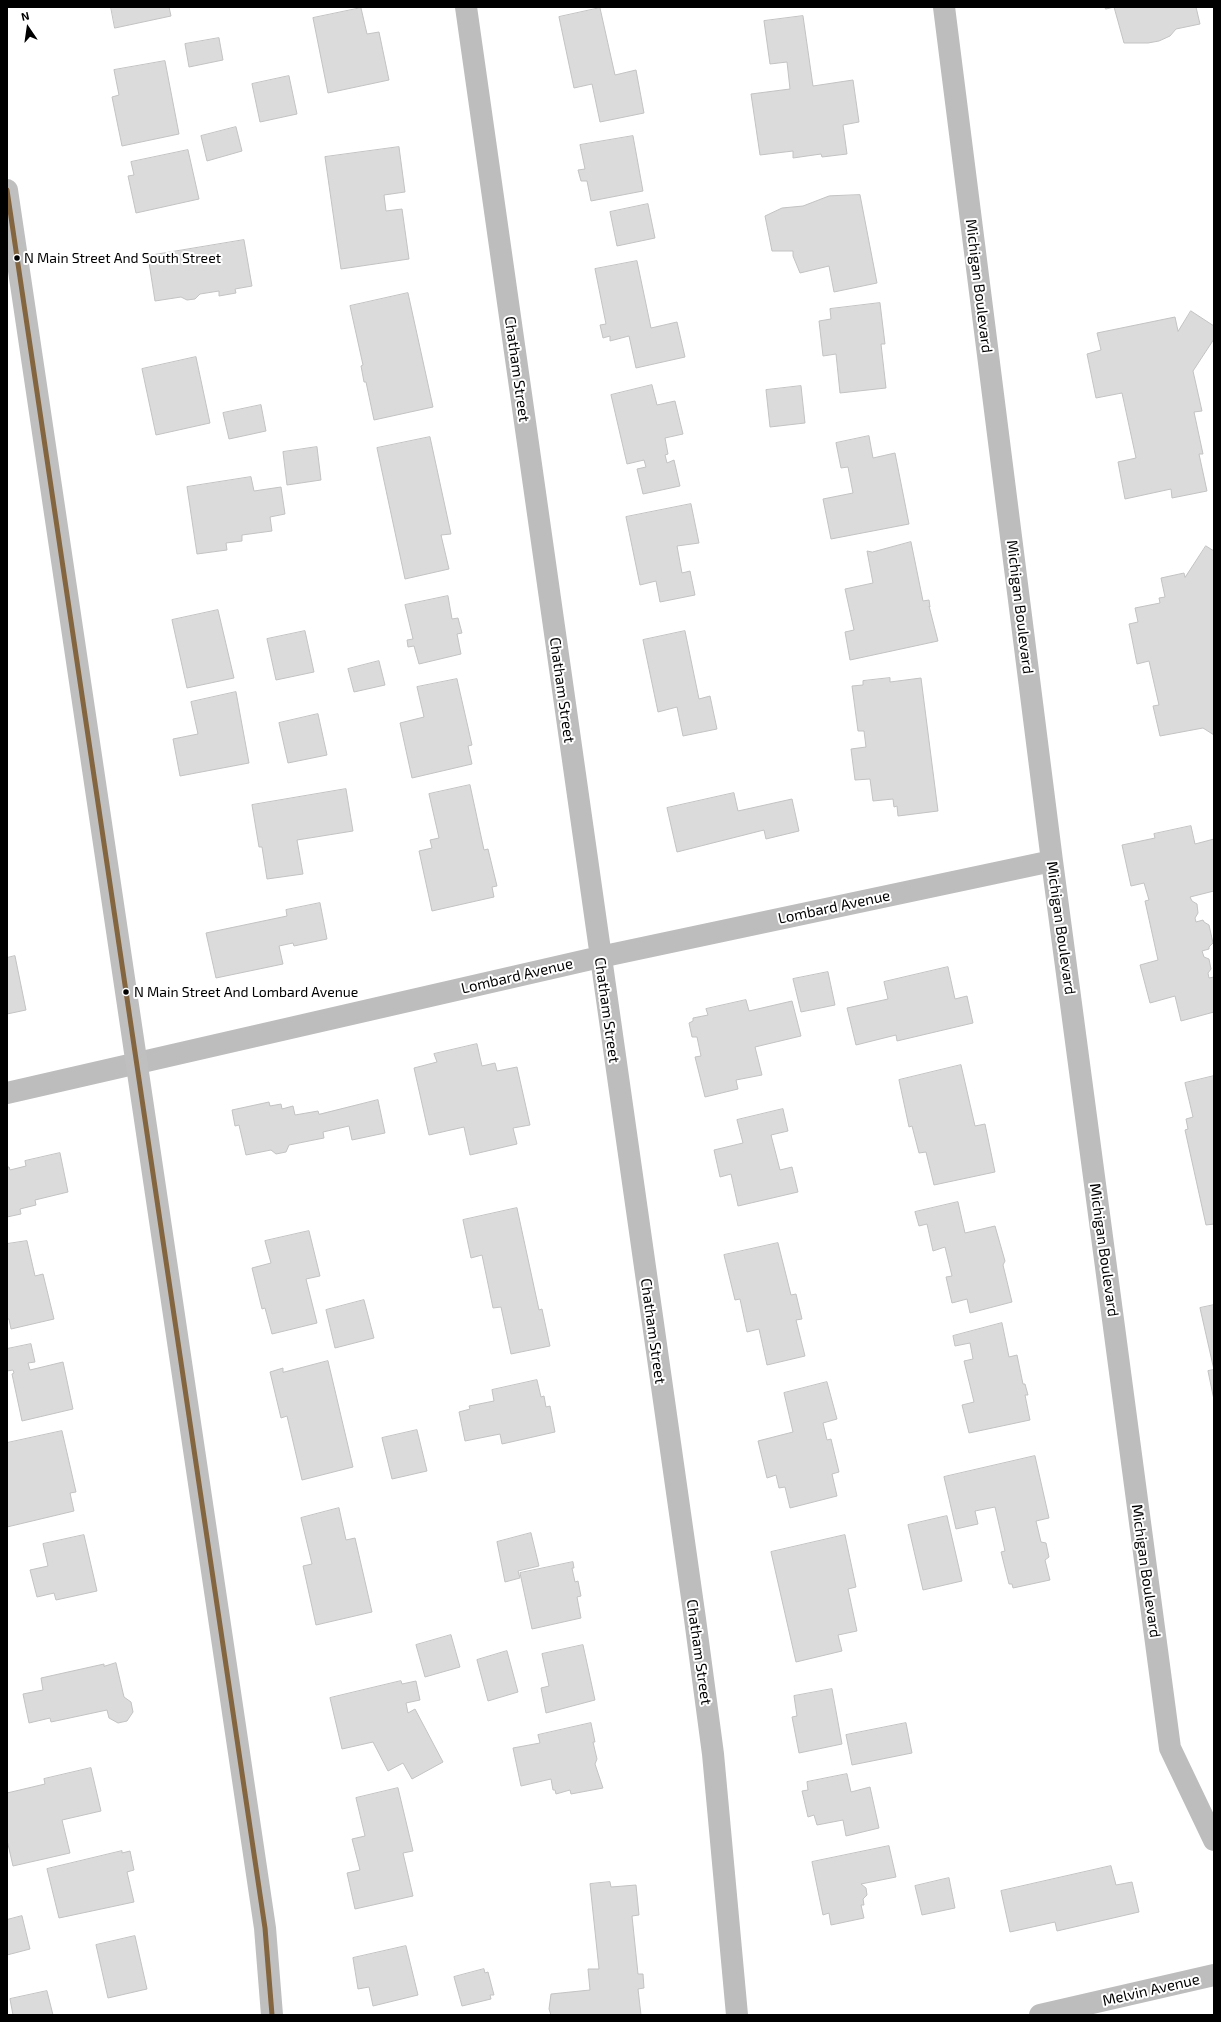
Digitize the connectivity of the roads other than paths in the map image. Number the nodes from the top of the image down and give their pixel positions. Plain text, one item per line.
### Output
1 (466, 7) edge
2 (944, 7) edge
3 (7, 190) edge
4 (1052, 861) junction
5 (600, 957) junction
6 (137, 1064) junction
7 (7, 1093) edge
8 (1214, 1840) edge
9 (1214, 1975) edge
10 (272, 2015) edge
11 (737, 2015) edge
12 (1040, 2015) edge

1 - 5 street, Chatham Street
2 - 4 street, Michigan Boulevard
3 - 6 main road
4 - 5 street, Lombard Avenue
4 - 8 street, Michigan Boulevard
5 - 6 street, Lombard Avenue
5 - 11 street, Chatham Street
6 - 7 street, Lombard Avenue
6 - 10 main road
9 - 12 street, Melvin Avenue

